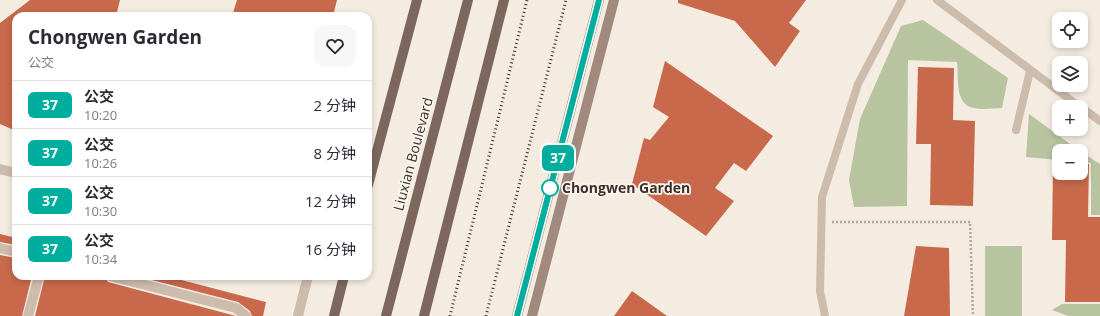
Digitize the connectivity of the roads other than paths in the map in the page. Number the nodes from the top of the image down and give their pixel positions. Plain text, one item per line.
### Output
1 (417, 0) edge
2 (468, 0) edge
3 (504, 0) edge
4 (599, 0) edge
5 (614, 0) edge
6 (902, 0) edge
7 (936, 0) edge
8 (1030, 71) junction
9 (1071, 100) edge
10 (1088, 112) edge
11 (1100, 121) edge
12 (1016, 130) dead end
13 (0, 169) edge
14 (372, 170) edge
15 (12, 172) edge
16 (0, 248) edge
17 (12, 251) edge
18 (38, 280) edge
19 (126, 280) edge
20 (307, 280) edge
21 (343, 280) edge
22 (28, 316) edge
23 (246, 316) edge
24 (298, 316) edge
25 (334, 316) edge
26 (386, 316) edge
27 (424, 316) edge
28 (517, 316) edge
29 (532, 316) edge
30 (825, 316) edge

1 - 14 main road
2 - 26 main road, Liuxian Boulevard
3 - 27 main road
4 - 28 main road
5 - 29 main road
6 - 30 lane
7 - 8 lane
8 - 9 lane
8 - 12 lane
10 - 11 lane
13 - 15 street
16 - 17 street
18 - 22 street
19 - 23 street
20 - 24 street
21 - 25 main road

